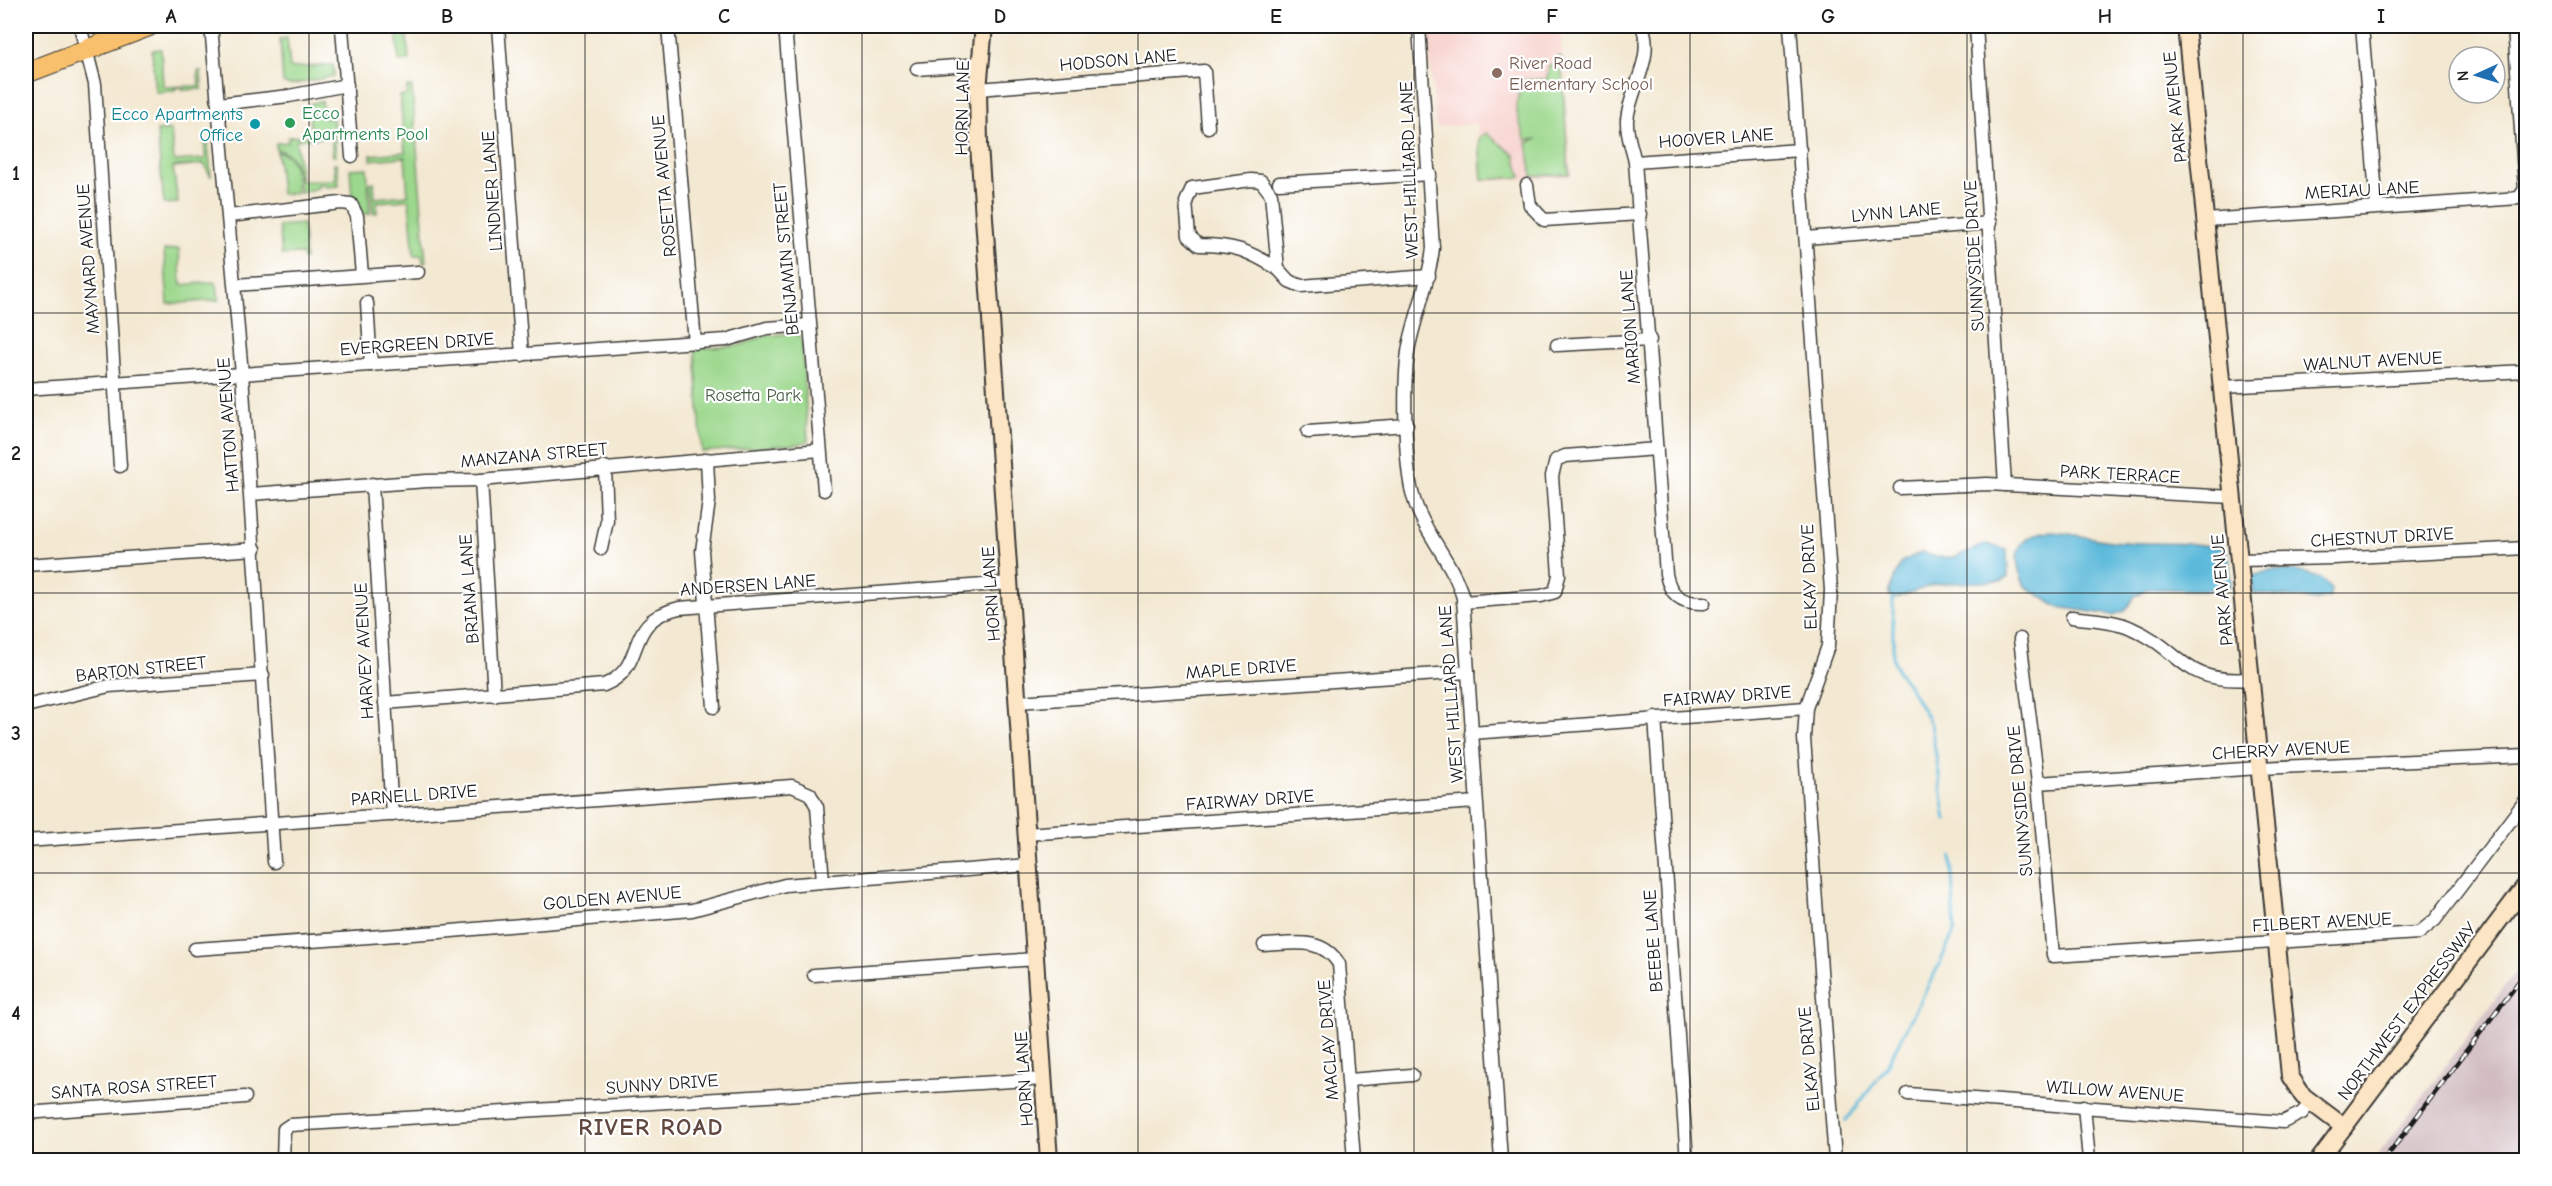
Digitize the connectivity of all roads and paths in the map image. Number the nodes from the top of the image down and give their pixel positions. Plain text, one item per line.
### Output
1 (80, 26) edge
2 (149, 26) edge
3 (211, 26) edge
4 (498, 26) edge
5 (668, 26) edge
6 (785, 26) edge
7 (984, 26) edge
8 (1419, 26) edge
9 (1642, 26) edge
10 (1790, 26) edge
11 (1976, 26) edge
12 (2186, 26) edge
13 (2362, 26) edge
14 (2514, 26) edge
15 (342, 28) dead end
16 (86, 50) junction
17 (981, 64) junction
18 (917, 69) dead end
19 (26, 72) edge
20 (346, 84) junction
21 (978, 89) junction
22 (219, 104) junction
23 (1208, 127) dead end
24 (1800, 150) junction
25 (352, 156) dead end
26 (1635, 162) junction
27 (1430, 174) junction
28 (1279, 183) dead end
29 (1527, 185) dead end
30 (2376, 207) junction
31 (1640, 214) junction
32 (229, 216) junction
33 (2206, 220) junction
34 (1990, 223) junction
35 (1806, 238) junction
36 (1278, 269) junction
37 (418, 272) dead end
38 (362, 275) junction
39 (1429, 276) junction
40 (235, 285) junction
41 (367, 303) dead end
42 (810, 325) junction
43 (1650, 339) junction
44 (695, 343) junction
45 (1557, 345) dead end
46 (522, 355) junction
47 (371, 365) junction
48 (2526, 371) edge
49 (242, 374) junction
50 (114, 383) junction
51 (2222, 387) junction
52 (26, 389) edge
53 (1407, 425) junction
54 (1308, 432) dead end
55 (1657, 449) junction
56 (820, 450) junction
57 (707, 459) junction
58 (120, 466) dead end
59 (605, 467) junction
60 (481, 480) junction
61 (372, 484) junction
62 (2005, 485) junction
63 (1900, 488) dead end
64 (824, 490) dead end
65 (251, 494) junction
66 (2233, 497) junction
67 (2526, 548) edge
68 (255, 549) junction
69 (601, 549) dead end
70 (2240, 560) junction
71 (26, 565) edge
72 (1010, 584) junction
73 (1463, 602) junction
74 (1704, 603) dead end
75 (706, 606) junction
76 (2072, 617) dead end
77 (2020, 639) dead end
78 (1468, 672) junction
79 (263, 675) junction
80 (2250, 679) junction
81 (494, 695) junction
82 (1018, 702) junction
83 (386, 703) junction
84 (26, 706) edge
85 (714, 707) dead end
86 (1806, 708) junction
87 (1654, 718) junction
88 (1471, 733) junction
89 (2526, 756) edge
90 (2259, 768) junction
91 (2038, 783) junction
92 (2526, 800) edge
93 (1476, 802) junction
94 (392, 814) junction
95 (272, 824) junction
96 (1026, 834) junction
97 (26, 841) edge
98 (274, 862) dead end
99 (1028, 865) junction
100 (823, 882) junction
101 (2526, 885) edge
102 (2277, 942) junction
103 (1264, 945) dead end
104 (195, 949) dead end
105 (2056, 957) joint
106 (1035, 959) junction
107 (814, 975) dead end
108 (1412, 1076) dead end
109 (1044, 1079) junction
110 (1349, 1080) junction
111 (1908, 1094) dead end
112 (245, 1097) dead end
113 (2311, 1102) junction
114 (2084, 1106) junction
115 (26, 1113) edge
116 (2344, 1127) junction
117 (284, 1161) edge
118 (1049, 1161) edge
119 (1354, 1161) edge
120 (1501, 1161) edge
121 (1686, 1161) edge
122 (1835, 1161) edge
123 (2089, 1161) edge
124 (2319, 1161) edge

1 - 16 street, MAYNARD AVENUE
2 - 16 main road
3 - 22 street, HATTON AVENUE
4 - 46 street, LINDNER LANE
5 - 44 street, ROSETTA AVENUE
6 - 42 street, BENJAMIN STREET
7 - 17 street, HORN LANE
8 - 27 street, WEST HILLIARD LANE
9 - 26 street, MARION LANE
10 - 24 street, ELKAY DRIVE
11 - 34 street, SUNNYSIDE DRIVE
12 - 33 street, PARK AVENUE
13 - 30 street
14 - 30 street, MERIAU LANE
15 - 20 street
16 - 19 main road
16 - 50 street, MAYNARD AVENUE
17 - 18 street
17 - 21 street, HORN LANE
20 - 22 street
20 - 25 street
21 - 23 street, HODSON LANE
21 - 72 street, HORN LANE
22 - 32 street, HATTON AVENUE
24 - 26 street, HOOVER LANE
24 - 35 street, ELKAY DRIVE
26 - 31 street, MARION LANE
27 - 28 street
27 - 39 street, WEST HILLIARD LANE
29 - 31 street
30 - 33 street, MERIAU LANE
31 - 43 street, MARION LANE
32 - 38 street
32 - 40 street, HATTON AVENUE
33 - 51 street, PARK AVENUE
34 - 35 street, LYNN LANE
34 - 62 street, SUNNYSIDE DRIVE
35 - 86 street, ELKAY DRIVE
36 - 36 street
36 - 39 street
37 - 38 street
38 - 40 street
39 - 53 street, WEST HILLIARD LANE
40 - 49 street, HATTON AVENUE
41 - 47 street
42 - 44 street, EVERGREEN DRIVE
42 - 56 street, BENJAMIN STREET
43 - 45 street
43 - 55 street, MARION LANE
44 - 46 street, EVERGREEN DRIVE
46 - 47 street, EVERGREEN DRIVE
47 - 49 street, EVERGREEN DRIVE
48 - 51 street, WALNUT AVENUE
49 - 50 street, EVERGREEN DRIVE
49 - 65 street, HATTON AVENUE
50 - 52 street, EVERGREEN DRIVE
50 - 58 street, MAYNARD AVENUE
51 - 66 street, PARK AVENUE
53 - 54 street
53 - 73 street, WEST HILLIARD LANE
55 - 73 street
55 - 74 street, MARION LANE
56 - 57 street, MANZANA STREET
56 - 64 street, BENJAMIN STREET
57 - 59 street, MANZANA STREET
57 - 75 street
59 - 60 street, MANZANA STREET
59 - 69 street
60 - 61 street, MANZANA STREET
60 - 81 street, BRIANA LANE
61 - 65 street, MANZANA STREET
61 - 83 street, HARVEY AVENUE
62 - 63 street, PARK TERRACE
62 - 66 street, PARK TERRACE
65 - 68 street, HATTON AVENUE
66 - 70 street, PARK AVENUE
67 - 70 street, CHESTNUT DRIVE
68 - 71 street
68 - 79 street, HATTON AVENUE
70 - 80 street, PARK AVENUE
72 - 75 street, ANDERSEN LANE
72 - 82 street, HORN LANE
73 - 78 street, WEST HILLIARD LANE
75 - 81 street, ANDERSEN LANE
75 - 85 street
76 - 80 street
77 - 91 street, SUNNYSIDE DRIVE
78 - 82 street, MAPLE DRIVE
78 - 88 street, WEST HILLIARD LANE
79 - 84 street, BARTON STREET
79 - 95 street, HATTON AVENUE
80 - 90 street, PARK AVENUE
81 - 83 street, ANDERSEN LANE
82 - 96 street, HORN LANE
83 - 94 street, HARVEY AVENUE
86 - 87 street, FAIRWAY DRIVE
86 - 122 street, ELKAY DRIVE
87 - 88 street, FAIRWAY DRIVE
87 - 121 street, BEEBE LANE
88 - 93 street, WEST HILLIARD LANE
89 - 90 street, CHERRY AVENUE
90 - 91 street, CHERRY AVENUE
90 - 102 street, PARK AVENUE
91 - 105 street, SUNNYSIDE DRIVE
92 - 102 street, FILBERT AVENUE
93 - 96 street, FAIRWAY DRIVE
93 - 120 street, WEST HILLIARD LANE
94 - 95 street, PARNELL DRIVE
94 - 100 street, PARNELL DRIVE
95 - 97 street, PARNELL DRIVE
95 - 98 street, HATTON AVENUE
96 - 99 street, HORN LANE
99 - 100 street, GOLDEN AVENUE
99 - 106 street, HORN LANE
100 - 104 street, GOLDEN AVENUE
101 - 116 street, NORTHWEST EXPRESSWAY
102 - 105 street, FILBERT AVENUE
102 - 113 street, PARK AVENUE
103 - 110 street, MACLAY DRIVE
106 - 107 street
106 - 109 street, HORN LANE
108 - 110 street
109 - 117 street, SUNNY DRIVE
109 - 118 street, HORN LANE
110 - 119 street, MACLAY DRIVE
111 - 114 street, WILLOW AVENUE
112 - 115 street, SANTA ROSA STREET
113 - 114 street, WILLOW AVENUE
113 - 116 street, PARK AVENUE
114 - 123 street
116 - 124 street, NORTHWEST EXPRESSWAY

